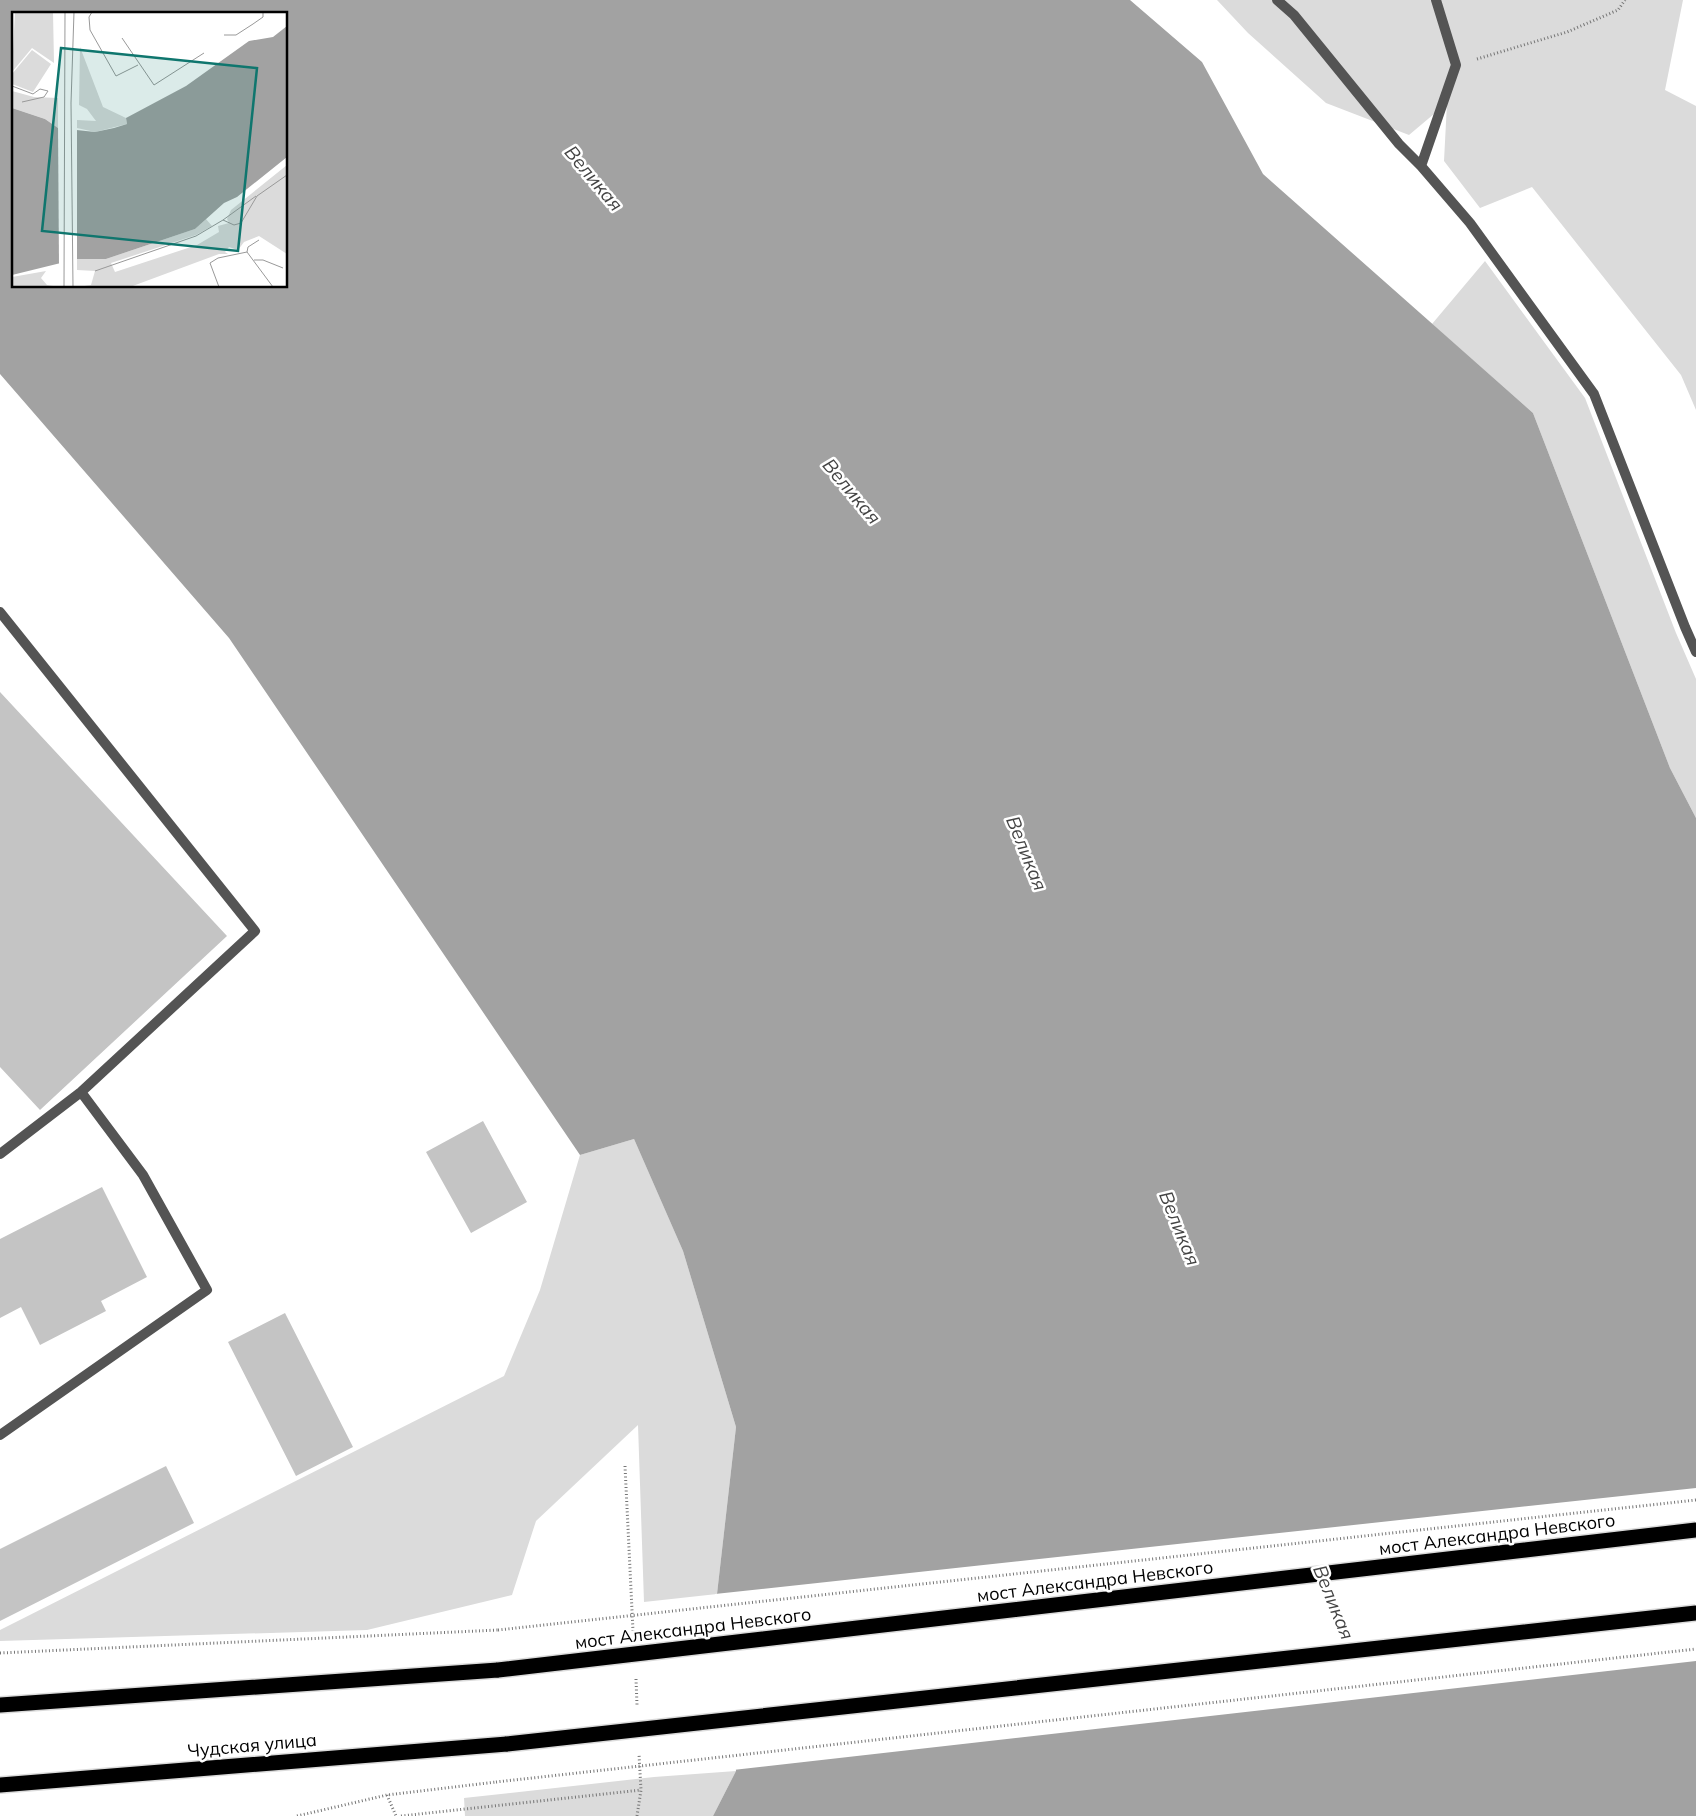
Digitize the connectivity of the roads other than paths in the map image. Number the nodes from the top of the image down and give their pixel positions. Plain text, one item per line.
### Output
1 (1277, 0) edge
2 (1436, 0) edge
3 (1421, 166) junction
4 (0, 612) edge
5 (1696, 652) edge
6 (81, 1092) junction
7 (0, 1154) edge
8 (0, 1435) edge
9 (1696, 1530) edge
10 (1696, 1613) edge
11 (0, 1705) edge
12 (0, 1785) edge

1 - 3 lane
2 - 3 lane
3 - 5 lane
4 - 6 lane
6 - 7 lane
6 - 8 lane
9 - 11 highway, мост Александра Невского, bridge
10 - 12 highway, Чудская улица, bridge

